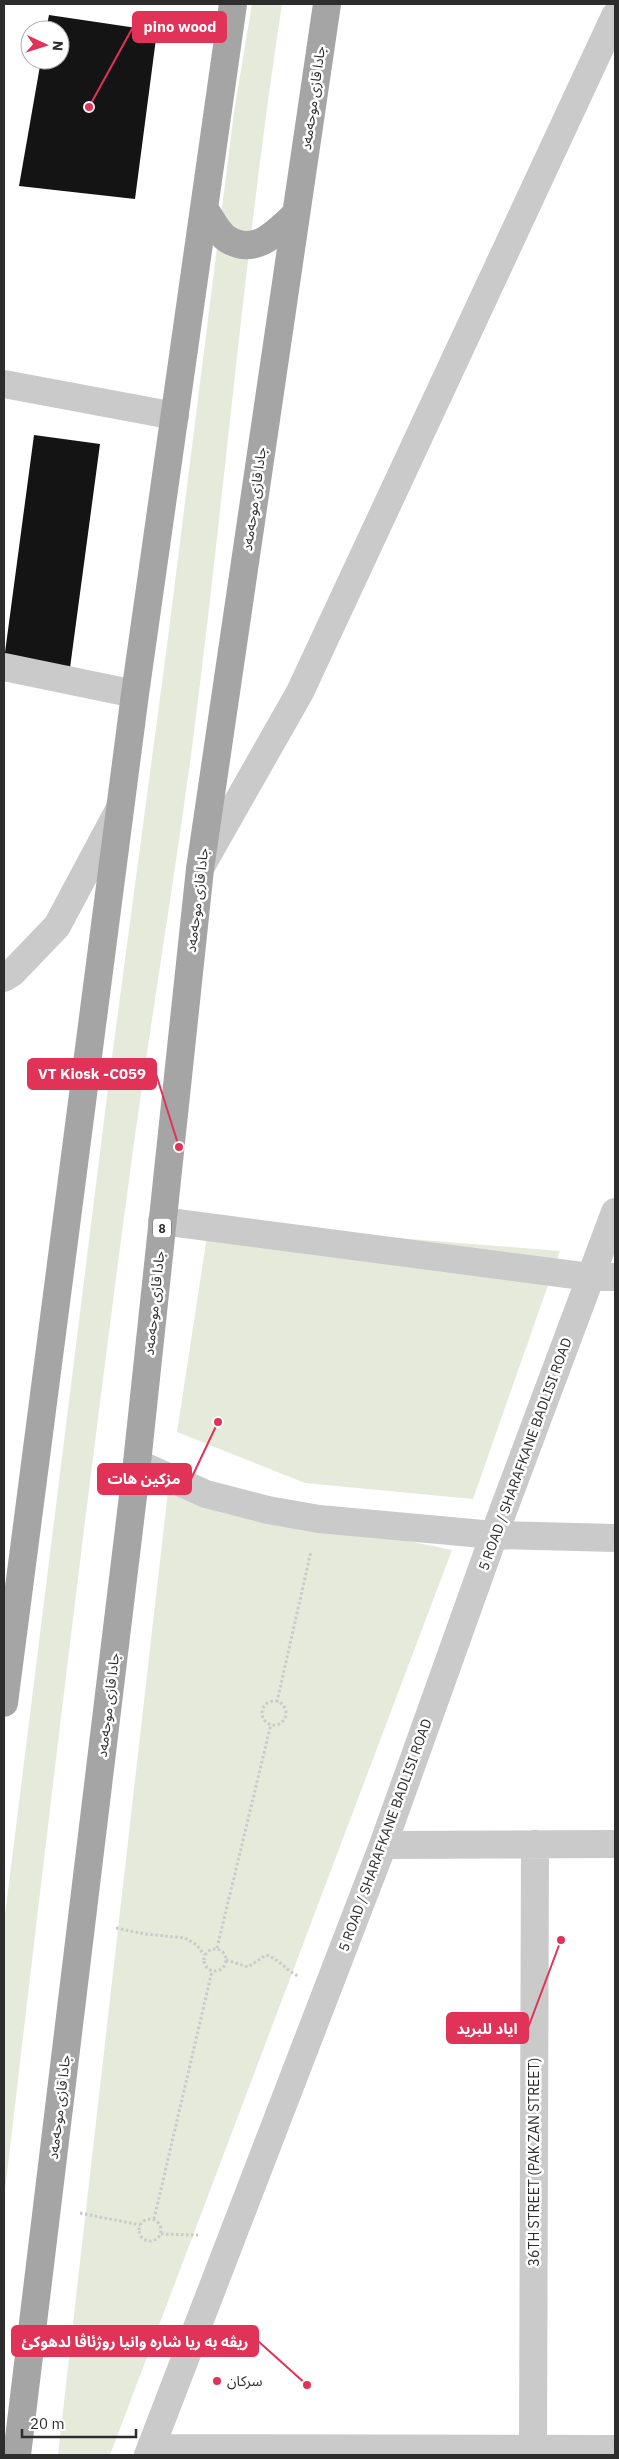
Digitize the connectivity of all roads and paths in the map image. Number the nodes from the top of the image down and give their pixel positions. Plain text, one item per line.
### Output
1 (232, 4) edge
2 (327, 4) edge
3 (615, 16) edge
4 (204, 208) junction
5 (296, 214) junction
6 (4, 384) edge
7 (175, 416) junction
8 (4, 667) edge
9 (135, 694) junction
10 (122, 805) junction
11 (200, 869) junction
12 (4, 978) edge
13 (615, 1212) edge
14 (162, 1220) junction
15 (603, 1277) edge
16 (137, 1463) junction
17 (318, 1519) junction
18 (494, 1535) junction
19 (615, 1538) edge
20 (276, 1702) junction
21 (4, 1703) edge
22 (271, 1724) junction
23 (535, 1844) junction
24 (615, 1844) edge
25 (383, 1845) junction
26 (83, 1914) junction
27 (217, 1948) junction
28 (204, 1955) junction
29 (226, 1960) junction
30 (212, 1971) junction
31 (328, 1989) junction
32 (47, 2206) junction
33 (154, 2219) junction
34 (140, 2225) junction
35 (533, 2449) junction
36 (615, 2450) edge
37 (150, 2452) edge
38 (310, 2452) edge
39 (17, 2455) edge

1 - 4 main road
2 - 5 main road, جادا قازی موحەمەد / 8
3 - 11 street
4 - 5 main road
4 - 7 main road
5 - 11 main road, جادا قازی موحەمەد / 8
6 - 7 street
7 - 9 main road
8 - 9 street
9 - 10 main road
10 - 12 street
10 - 21 main road
11 - 14 main road, جادا قازی موحەمەد / 8
13 - 15 street, 5 ROAD / SHARAFKANE BADLISI ROAD
14 - 15 street
14 - 16 main road, جادا قازی موحەمەد / 8
15 - 18 street, 5 ROAD / SHARAFKANE BADLISI ROAD
16 - 17 street
16 - 26 main road, جادا قازی موحەمەد / 8
17 - 18 street
17 - 20 path
18 - 19 street
18 - 25 street, 5 ROAD / SHARAFKANE BADLISI ROAD
20 - 22 path
20 - 22 path
22 - 27 path
23 - 24 street
23 - 25 street
23 - 35 street, 36TH STREET (PAK ZAN STREET)
25 - 31 street, 5 ROAD / SHARAFKANE BADLISI ROAD
26 - 28 path
26 - 32 main road, جادا قازی موحەمەد / 8
27 - 28 path
27 - 29 path
28 - 30 path
29 - 30 path
29 - 31 path
30 - 33 path
31 - 37 street, 5 ROAD / SHARAFKANE BADLISI ROAD
32 - 34 path
32 - 39 main road, جادا قازی موحەمەد / 8
33 - 34 path
33 - 34 path
35 - 36 street
35 - 38 street
37 - 38 street

